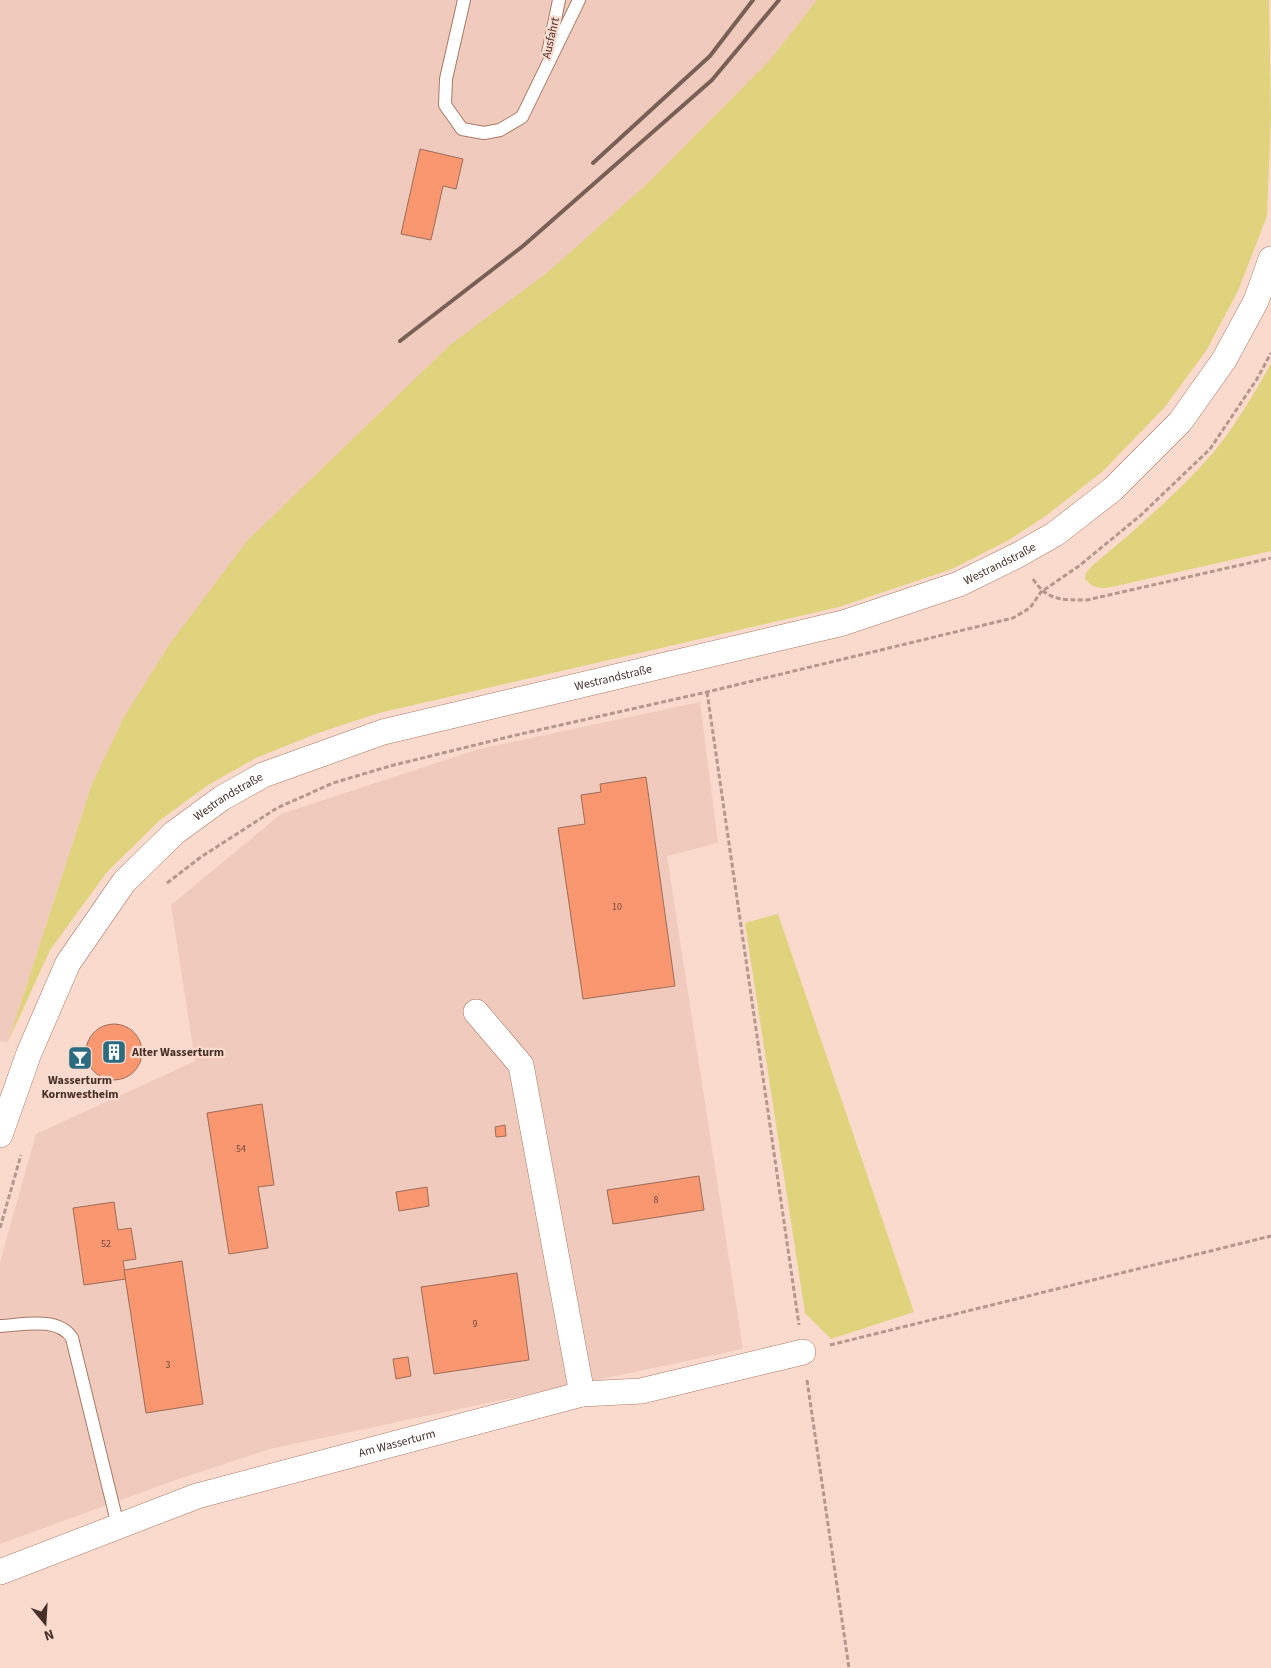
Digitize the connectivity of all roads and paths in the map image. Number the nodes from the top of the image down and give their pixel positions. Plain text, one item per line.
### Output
1 (464, 0) edge
2 (559, 0) edge
3 (579, 0) edge
4 (543, 75) junction
5 (1271, 259) edge
6 (1271, 353) edge
7 (1018, 555) junction
8 (1271, 558) edge
9 (1041, 592) junction
10 (707, 692) junction
11 (166, 884) dead end
12 (476, 1012) dead end
13 (0, 1135) edge
14 (1271, 1236) edge
15 (0, 1326) edge
16 (803, 1352) junction
17 (582, 1394) junction
18 (118, 1526) junction
19 (0, 1572) edge
20 (849, 1668) edge

1 - 4 lane
2 - 4 lane, Ausfahrt
3 - 4 lane
5 - 7 street, Westrandstraße
6 - 9 path
7 - 9 path
7 - 13 street, Westrandstraße
8 - 9 path
9 - 10 path
10 - 11 path
10 - 16 path
12 - 17 street
14 - 16 path
15 - 18 lane
16 - 17 street, Am Wasserturm
16 - 20 path
17 - 18 street, Am Wasserturm
18 - 19 street, Am Wasserturm

